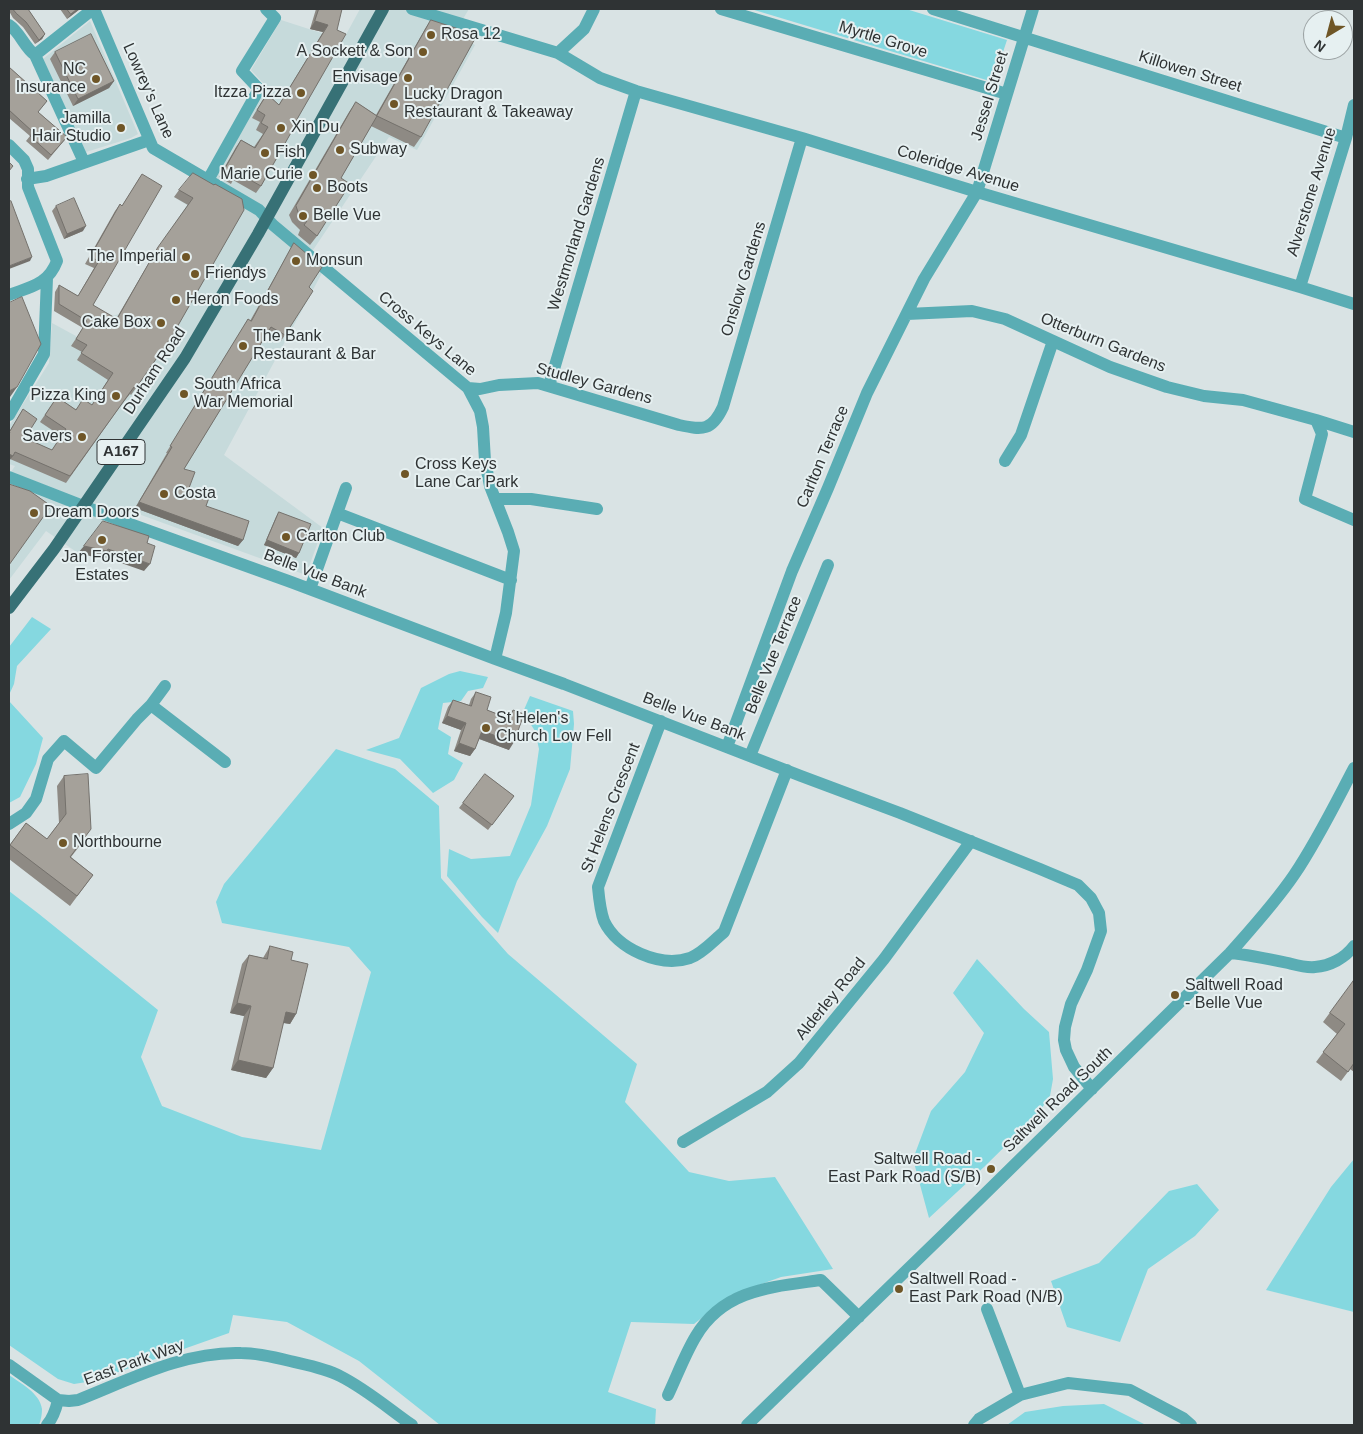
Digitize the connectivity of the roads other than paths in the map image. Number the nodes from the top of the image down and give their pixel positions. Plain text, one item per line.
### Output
1 (93, 9) edge
2 (266, 9) edge
3 (383, 9) edge
4 (412, 9) edge
5 (594, 9) edge
6 (721, 9) edge
7 (933, 9) edge
8 (1033, 9) edge
9 (9, 25) edge
10 (1025, 37) junction
11 (558, 53) junction
12 (35, 55) junction
13 (636, 91) junction
14 (1007, 94) junction
15 (1354, 105) edge
16 (802, 138) junction
17 (1346, 138) junction
18 (149, 140) junction
19 (9, 145) edge
20 (84, 162) junction
21 (27, 179) junction
22 (208, 180) junction
23 (977, 192) junction
24 (267, 218) junction
25 (47, 278) junction
26 (1300, 287) junction
27 (9, 295) edge
28 (1354, 304) edge
29 (907, 314) junction
30 (1053, 341) junction
31 (549, 386) junction
32 (468, 388) junction
33 (9, 415) edge
34 (1316, 420) junction
35 (710, 425) joint
36 (1354, 432) edge
37 (1006, 461) dead end
38 (9, 477) edge
39 (346, 488) dead end
40 (495, 499) junction
41 (83, 506) junction
42 (597, 508) dead end
43 (337, 513) junction
44 (1354, 520) edge
45 (828, 565) dead end
46 (511, 580) junction
47 (310, 590) junction
48 (9, 608) edge
49 (495, 659) junction
50 (165, 686) dead end
51 (151, 705) junction
52 (661, 721) junction
53 (727, 747) junction
54 (750, 756) junction
55 (225, 762) dead end
56 (1354, 768) edge
57 (787, 770) junction
58 (9, 824) edge
59 (971, 842) junction
60 (1354, 946) edge
61 (1230, 953) junction
62 (1092, 1089) junction
63 (683, 1142) dead end
64 (987, 1309) dead end
65 (858, 1317) junction
66 (9, 1365) edge
67 (668, 1395) dead end
68 (1020, 1395) junction
69 (58, 1400) junction
70 (47, 1425) edge
71 (412, 1425) edge
72 (747, 1425) edge
73 (974, 1425) edge
74 (1190, 1425) edge

1 - 12 street
1 - 18 street, Lowrey's Lane
2 - 22 street
3 - 24 main road, Durham Road / A167
4 - 11 street, Coleridge Avenue
5 - 11 street
6 - 14 street, Myrtle Grove
7 - 10 street, Killowen Street
8 - 10 street, Jessel Street
9 - 12 street
10 - 14 street, Jessel Street
10 - 17 street, Killowen Street
11 - 13 street, Coleridge Avenue
12 - 20 street
13 - 16 street, Coleridge Avenue
13 - 31 street, Westmorland Gardens
14 - 23 street, Jessel Street
15 - 17 street, Alverstone Avenue
16 - 23 street, Coleridge Avenue
16 - 35 street, Onslow Gardens
17 - 26 street, Alverstone Avenue
18 - 20 street
18 - 22 street, Lowrey's Lane
19 - 21 street
20 - 21 street
21 - 25 street
22 - 24 street, Lowrey's Lane
23 - 26 street, Coleridge Avenue
23 - 29 street, Carlton Terrace
24 - 32 street, Cross Keys Lane
24 - 41 main road, Durham Road / A167
25 - 27 street
25 - 33 street
26 - 28 street, Coleridge Avenue
29 - 30 street, Otterburn Gardens
29 - 53 street, Carlton Terrace
30 - 34 street, Otterburn Gardens
30 - 37 street
31 - 32 street, Studley Gardens
31 - 35 street, Studley Gardens
32 - 40 street, Cross Keys Lane
34 - 36 street, Otterburn Gardens
34 - 44 street
38 - 41 street, Belle Vue Bank
39 - 43 street
40 - 42 street
40 - 46 street, Cross Keys Lane
41 - 47 street, Belle Vue Bank
41 - 48 main road, Durham Road / A167
43 - 46 street
43 - 47 street
45 - 54 street, Belle Vue Terrace
46 - 49 street, Cross Keys Lane
47 - 49 street, Belle Vue Bank
49 - 52 street, Belle Vue Bank
50 - 51 street
51 - 55 street
51 - 58 street
52 - 53 street, Belle Vue Bank
52 - 57 street, St Helens Crescent
53 - 54 street, Belle Vue Bank
54 - 57 street, Belle Vue Bank
56 - 61 street, Saltwell Road South
57 - 59 street, Belle Vue Bank
59 - 62 street, Belle Vue Bank
59 - 63 street, Alderley Road
60 - 61 street
61 - 62 street, Saltwell Road South
62 - 65 street, Saltwell Road South
64 - 68 street
65 - 67 street
65 - 72 street, Saltwell Road South
66 - 69 street
68 - 73 street
68 - 74 street
69 - 70 street
69 - 71 street, East Park Way

